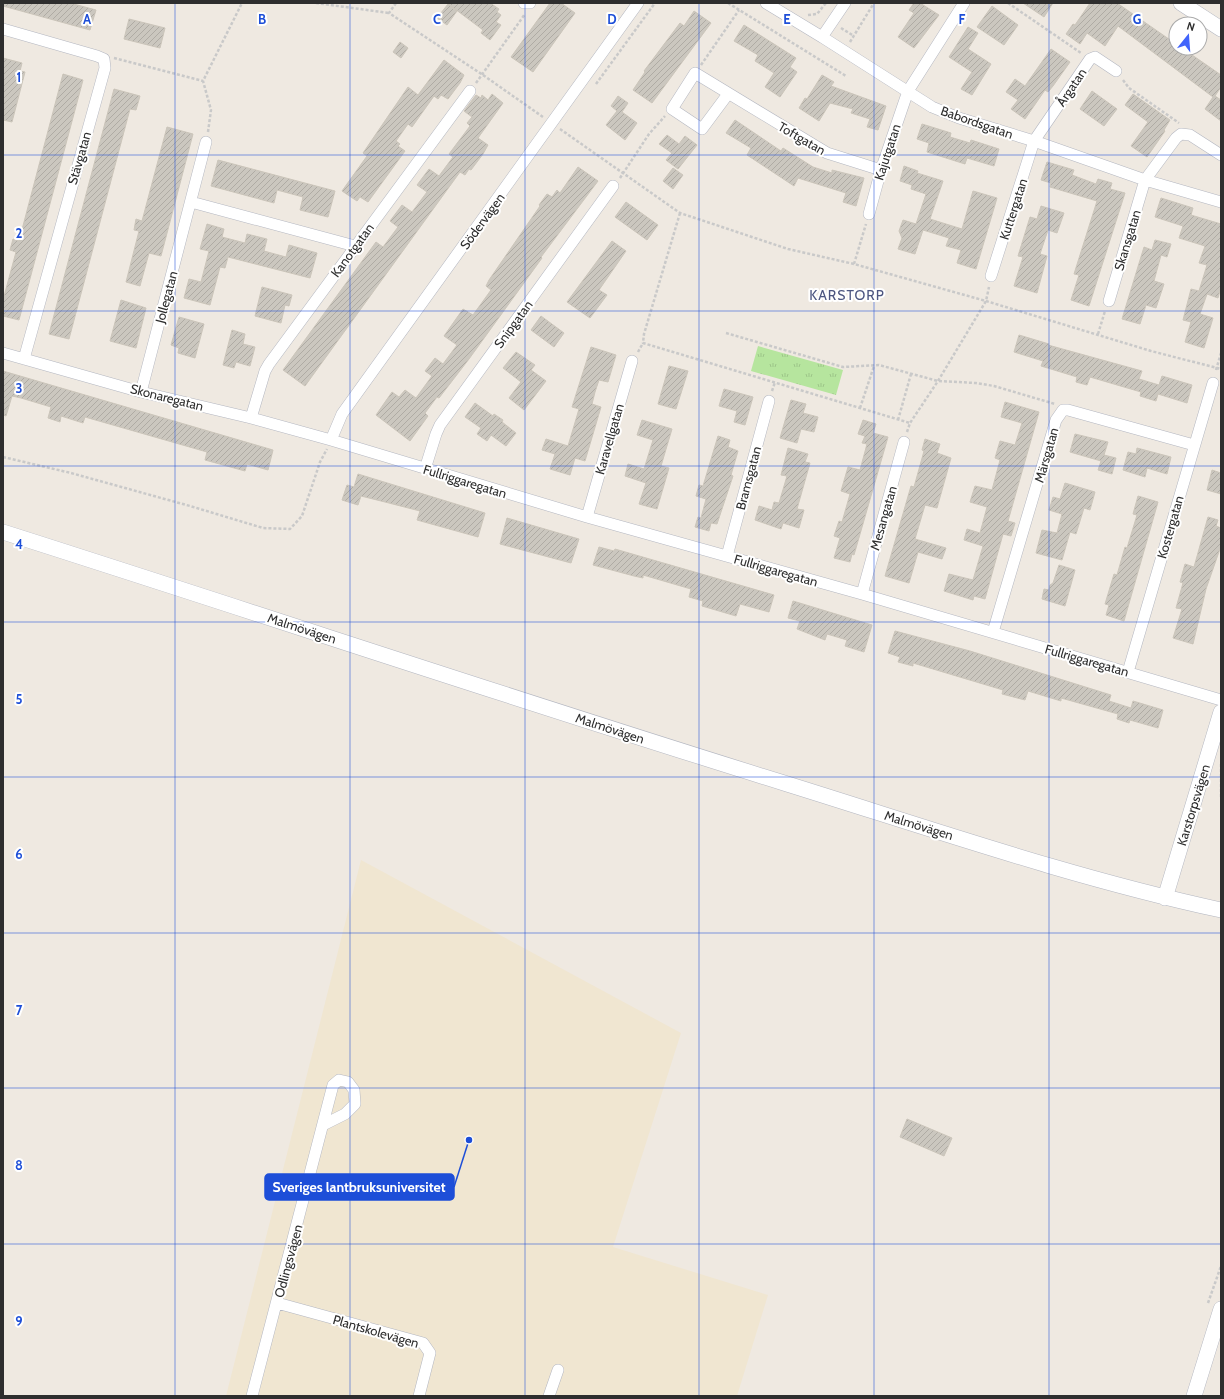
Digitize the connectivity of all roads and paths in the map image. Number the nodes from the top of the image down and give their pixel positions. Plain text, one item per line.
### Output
1 (242, 3) edge
2 (316, 3) edge
3 (396, 3) edge
4 (527, 3) edge
5 (638, 3) edge
6 (728, 3) edge
7 (766, 3) edge
8 (826, 3) edge
9 (845, 3) edge
10 (874, 3) edge
11 (964, 3) edge
12 (1008, 3) edge
13 (1181, 3) edge
14 (739, 10) junction
15 (803, 12) dead end
16 (389, 13) junction
17 (3, 29) edge
18 (1221, 29) edge
19 (822, 37) junction
20 (845, 51) junction
21 (104, 59) junction
22 (1090, 59) junction
23 (1116, 71) joint
24 (695, 73) junction
25 (483, 75) junction
26 (846, 76) dead end
27 (203, 81) junction
28 (470, 91) joint
29 (908, 91) junction
30 (728, 94) junction
31 (672, 109) junction
32 (552, 123) junction
33 (1190, 135) junction
34 (1034, 141) junction
35 (206, 142) joint
36 (1221, 155) edge
37 (881, 170) junction
38 (623, 174) junction
39 (1145, 180) junction
40 (613, 186) joint
41 (191, 202) junction
42 (1221, 202) edge
43 (680, 213) junction
44 (869, 214) joint
45 (355, 246) junction
46 (854, 264) junction
47 (991, 276) joint
48 (986, 301) junction
49 (1109, 301) joint
50 (726, 333) dead end
51 (1098, 334) junction
52 (3, 353) edge
53 (1221, 353) edge
54 (24, 359) junction
55 (632, 361) dead end
56 (874, 366) junction
57 (1216, 369) junction
58 (1221, 369) edge
59 (911, 374) junction
60 (938, 381) junction
61 (1213, 383) joint
62 (141, 392) junction
63 (769, 401) dead end
64 (860, 408) junction
65 (1063, 410) junction
66 (251, 418) junction
67 (898, 420) junction
68 (331, 440) junction
69 (904, 442) dead end
70 (1194, 445) junction
71 (3, 457) edge
72 (426, 469) junction
73 (587, 517) junction
74 (3, 532) edge
75 (727, 556) junction
76 (862, 594) junction
77 (993, 632) junction
78 (1128, 672) junction
79 (1221, 700) edge
80 (1221, 712) edge
81 (1221, 764) edge
82 (1221, 797) edge
83 (1165, 898) junction
84 (1221, 910) edge
85 (323, 1125) dead end
86 (1217, 1276) dead end
87 (1221, 1278) edge
88 (276, 1304) junction
89 (1221, 1309) edge
90 (558, 1370) dead end
91 (252, 1396) edge
92 (419, 1396) edge
93 (549, 1396) edge
94 (1194, 1396) edge

1 - 27 path
2 - 16 path
3 - 16 path
4 - 25 path
5 - 32 street, Södervägen
6 - 14 path
7 - 19 street
8 - 15 path
9 - 19 street
10 - 20 path
11 - 29 street, Kajutgatan
12 - 22 path
13 - 18 main road
14 - 24 path
14 - 26 path
16 - 25 path
17 - 21 street
19 - 20 street, Babordsgatan
20 - 29 street, Babordsgatan
21 - 27 path
21 - 54 street, Stävgatan
22 - 23 street, Årgatan
22 - 34 street, Årgatan
23 - 33 path
24 - 30 street, Toftgatan
24 - 31 street
25 - 28 path
25 - 32 path
27 - 35 path
28 - 45 street, Kanotgatan
29 - 34 street, Babordsgatan
29 - 37 street, Kajutgatan
30 - 31 street
30 - 37 street, Toftgatan
31 - 38 path
32 - 38 path
32 - 68 street, Södervägen
33 - 36 street
33 - 39 street
34 - 39 street, Babordsgatan
34 - 47 street, Kuttergatan
35 - 41 street, Jollegatan
37 - 44 street, Kajutgatan
38 - 40 path
38 - 43 path
39 - 42 street, Babordsgatan
39 - 49 street, Skansgatan
40 - 72 street, Snipgatan
41 - 45 street
41 - 62 street, Jollegatan
43 - 46 path
43 - 64 path
44 - 46 path
45 - 66 street, Kanotgatan
46 - 48 path
47 - 48 path
48 - 51 path
48 - 60 path
49 - 51 path
50 - 56 path
51 - 57 path
52 - 54 street, Skonaregatan
53 - 57 path
54 - 62 street, Skonaregatan
55 - 73 street, Karavellgatan
56 - 59 path
56 - 64 path
57 - 58 path
57 - 61 path
59 - 60 path
59 - 67 path
60 - 65 path
60 - 67 path
61 - 70 street, Kostergatan
62 - 66 street, Skonaregatan
63 - 75 street, Bramsgatan
64 - 67 path
65 - 70 street
65 - 77 street, Märsgatan
66 - 68 street, Skonaregatan
68 - 71 path
68 - 72 street, Fullriggaregatan
69 - 76 street, Mesangatan
70 - 78 street, Kostergatan
72 - 73 street, Fullriggaregatan
73 - 75 street, Fullriggaregatan
74 - 83 main road, Malmövägen
75 - 76 street, Fullriggaregatan
76 - 77 street, Fullriggaregatan
77 - 78 street, Fullriggaregatan
78 - 79 street, Fullriggaregatan
80 - 83 main road, Karstorpsvägen
81 - 82 path
83 - 84 main road, Malmövägen
85 - 88 street, Odlingsvägen
86 - 87 path
88 - 91 street, Odlingsvägen
88 - 92 street, Plantskolevägen
89 - 94 main road
90 - 93 street

